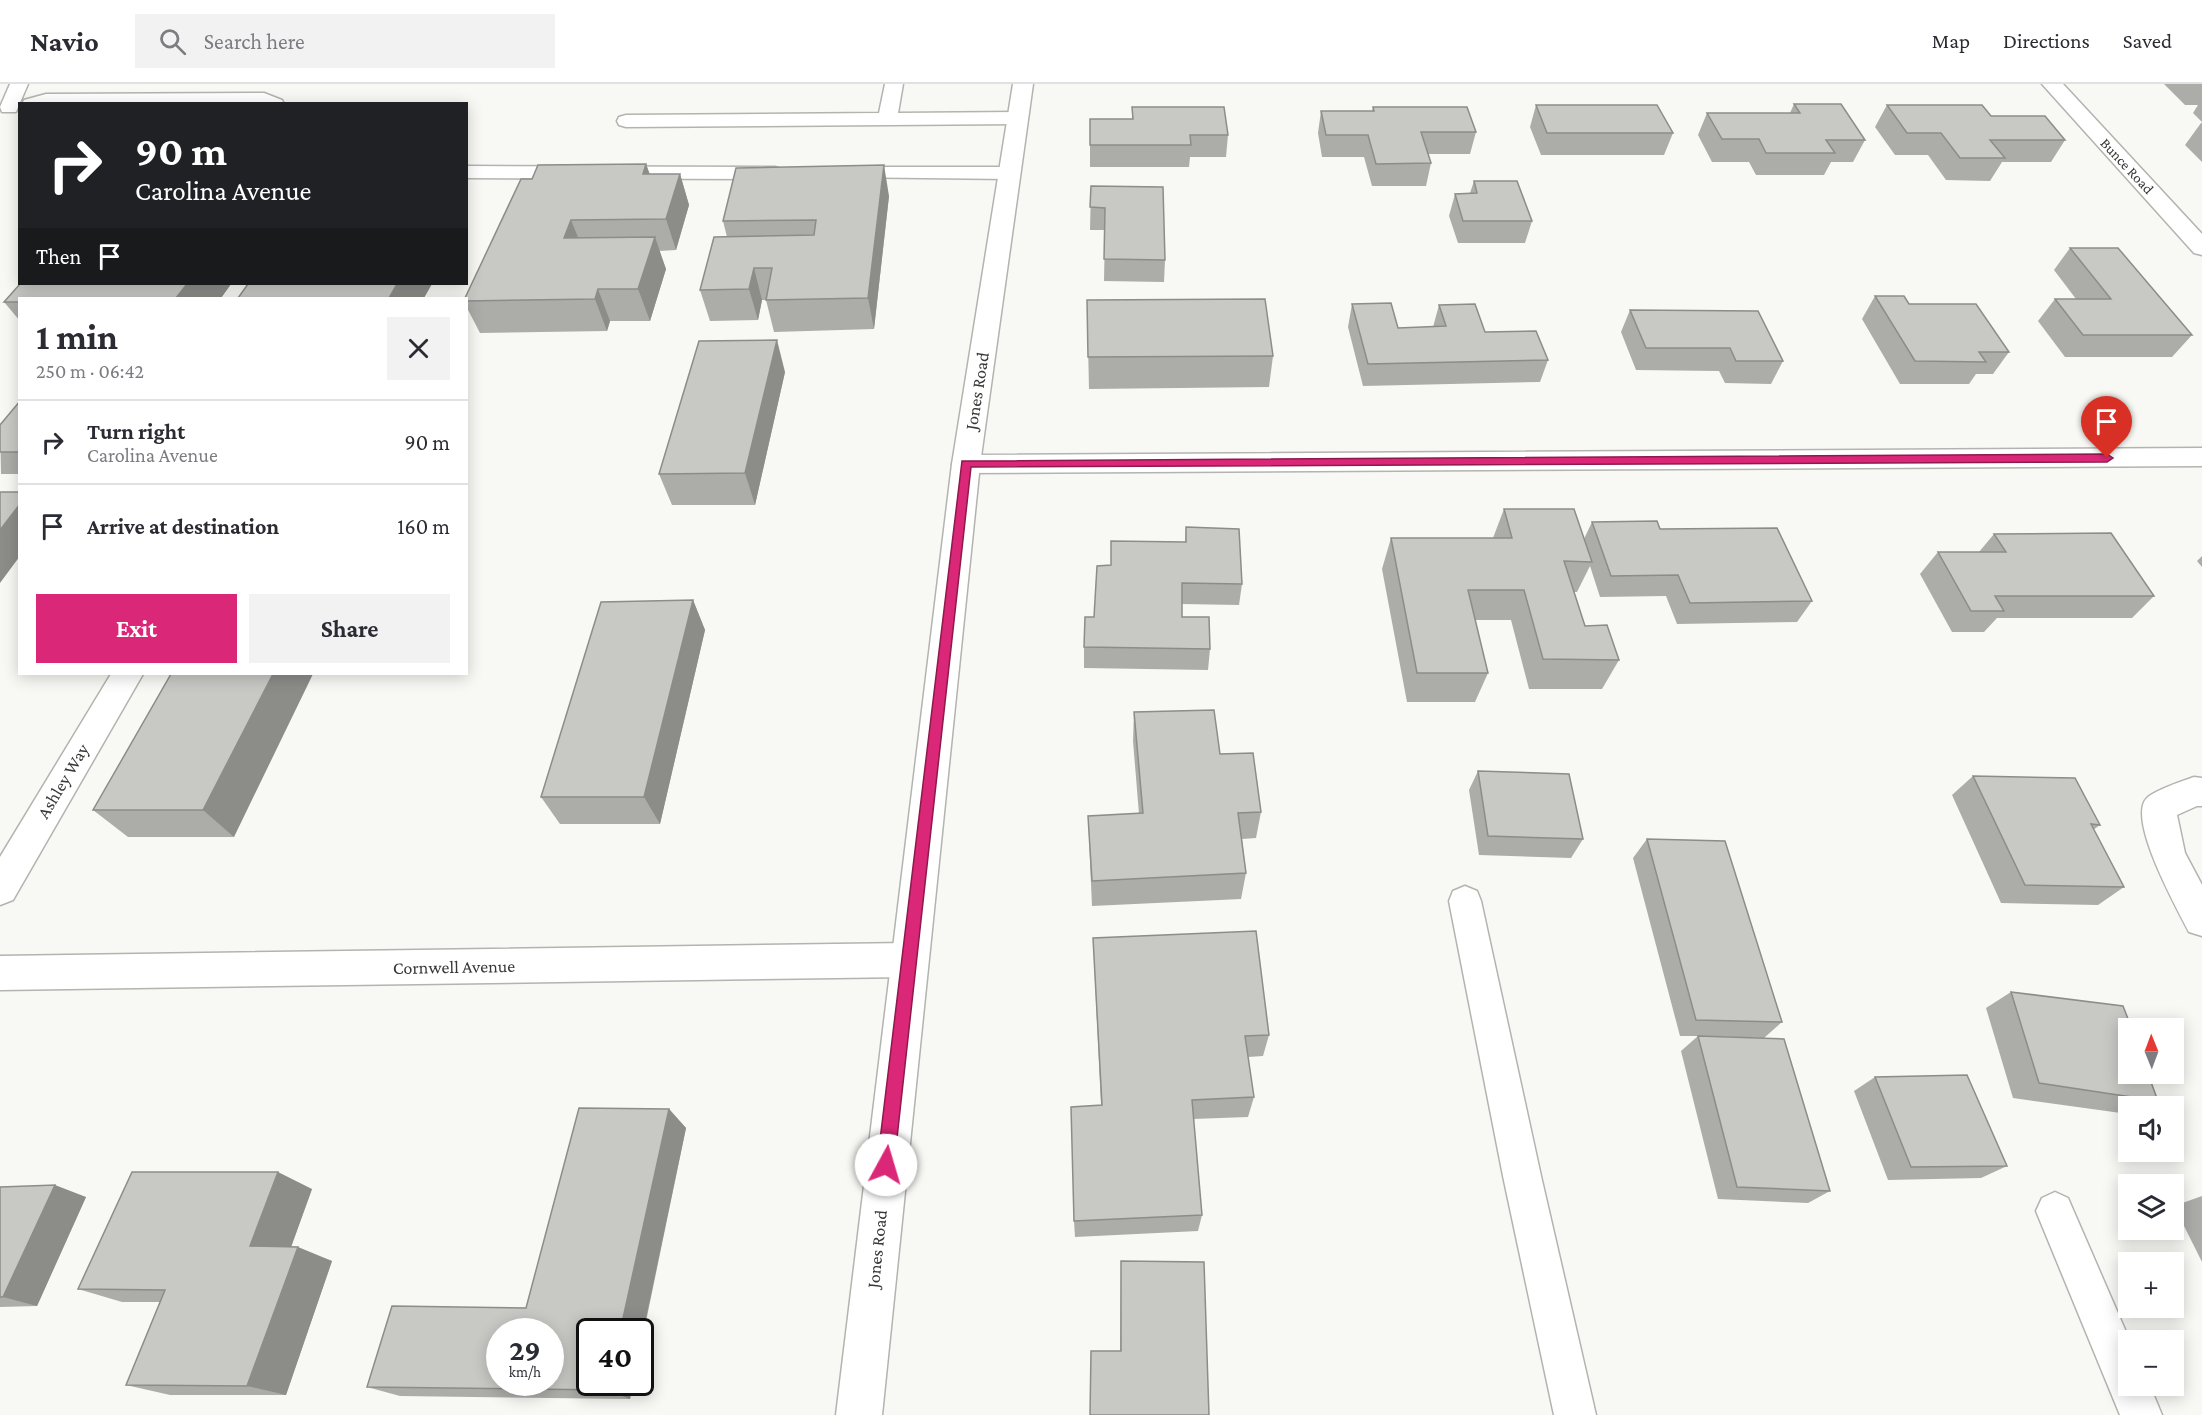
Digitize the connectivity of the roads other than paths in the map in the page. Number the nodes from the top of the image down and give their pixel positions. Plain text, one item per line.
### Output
1 (19, 84) edge
2 (283, 84) edge
3 (894, 84) edge
4 (1023, 84) edge
5 (2052, 84) edge
6 (50, 102) edge
7 (272, 102) edge
8 (10, 109) edge
9 (1018, 118) junction
10 (887, 119) junction
11 (626, 121) dead end
12 (468, 172) edge
13 (796, 172) edge
14 (819, 173) edge
15 (1010, 173) junction
16 (2202, 248) edge
17 (2202, 457) edge
18 (966, 464) junction
19 (126, 675) edge
20 (2202, 792) edge
21 (0, 889) edge
22 (1465, 901) dead end
23 (2202, 920) edge
24 (908, 960) junction
25 (0, 973) edge
26 (2055, 1211) dead end
27 (2118, 1360) edge
28 (2133, 1396) edge
29 (859, 1415) edge
30 (1575, 1415) edge
31 (2141, 1415) edge

1 - 8 lane
2 - 7 lane
3 - 10 lane
4 - 9 street, Jones Road
5 - 16 street, Bunce Road
6 - 7 lane
9 - 10 lane
9 - 15 street, Jones Road
10 - 11 lane
12 - 13 lane
14 - 15 lane
15 - 18 street, Jones Road
17 - 18 street
18 - 24 street, Jones Road
19 - 21 street, Ashley Way
20 - 23 street
22 - 30 lane
24 - 25 street, Cornwell Avenue
24 - 29 street, Jones Road
26 - 27 lane
28 - 31 lane

